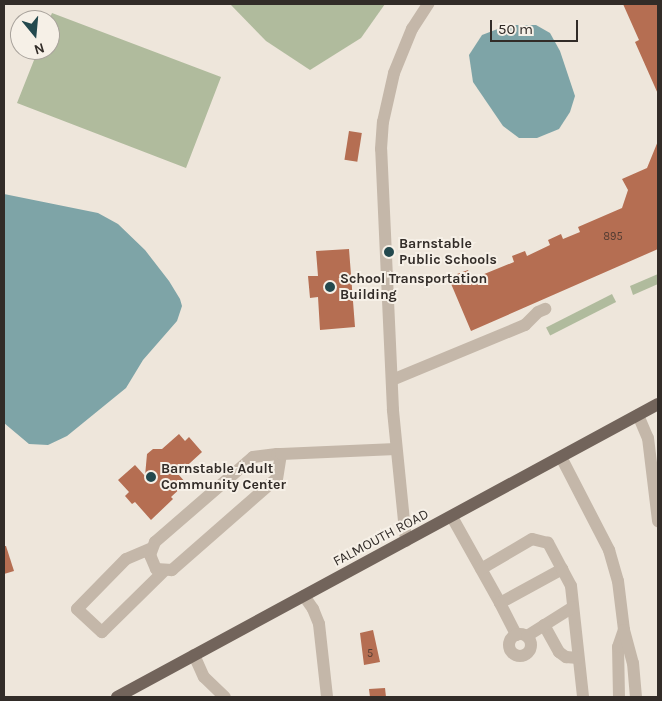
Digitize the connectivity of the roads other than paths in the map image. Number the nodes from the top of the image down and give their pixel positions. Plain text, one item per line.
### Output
1 (428, 4) edge
2 (545, 309) dead end
3 (392, 380) junction
4 (658, 404) edge
5 (638, 415) junction
6 (396, 449) junction
7 (281, 454) junction
8 (561, 457) junction
9 (452, 517) junction
10 (658, 521) edge
11 (406, 541) junction
12 (152, 548) junction
13 (481, 569) junction
14 (562, 569) junction
15 (165, 570) junction
16 (304, 596) junction
17 (500, 603) junction
18 (573, 607) junction
19 (544, 625) junction
20 (624, 630) junction
21 (194, 655) junction
22 (578, 658) junction
23 (117, 697) edge
24 (225, 697) edge
25 (327, 697) edge
26 (583, 697) edge
27 (620, 697) edge
28 (636, 697) edge

1 - 3 street
2 - 3 street
3 - 6 street
4 - 5 main road, FALMOUTH ROAD
5 - 8 main road, FALMOUTH ROAD
5 - 10 street
6 - 7 street
6 - 11 street
7 - 12 street
7 - 15 street
8 - 9 main road, FALMOUTH ROAD
8 - 20 street
9 - 11 main road, FALMOUTH ROAD
9 - 13 street
11 - 16 main road, FALMOUTH ROAD
12 - 15 street
12 - 15 street
13 - 14 street
13 - 17 street
14 - 17 street
14 - 18 street
16 - 21 main road, FALMOUTH ROAD
16 - 25 street
17 - 19 street
18 - 19 street
18 - 22 street
19 - 22 street
20 - 27 street
20 - 28 street
21 - 23 main road, FALMOUTH ROAD
21 - 24 street
22 - 26 street

